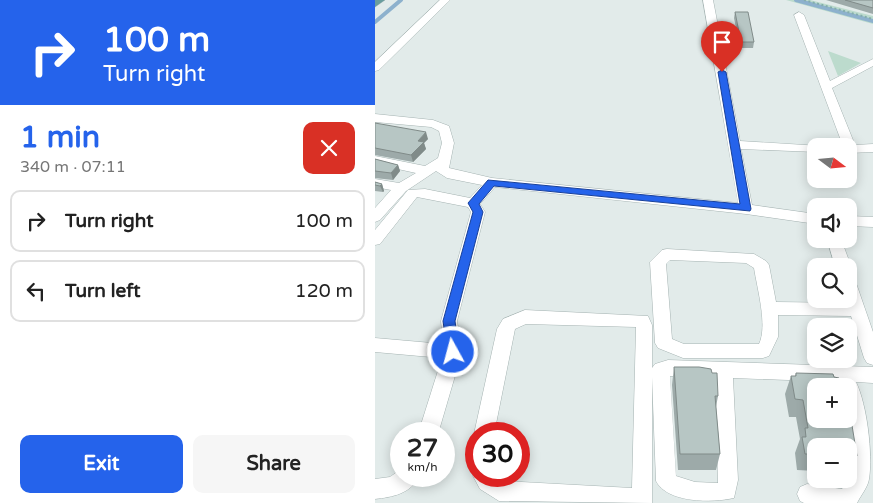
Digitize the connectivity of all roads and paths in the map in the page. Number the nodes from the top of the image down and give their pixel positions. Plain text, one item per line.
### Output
1 (380, 0) edge
2 (445, 0) edge
3 (708, 0) edge
4 (804, 0) edge
5 (375, 4) edge
6 (799, 15) dead end
7 (873, 19) edge
8 (873, 62) edge
9 (375, 68) edge
10 (826, 87) junction
11 (375, 118) edge
12 (845, 138) edge
13 (735, 145) junction
14 (807, 148) edge
15 (873, 148) edge
16 (857, 149) edge
17 (375, 160) edge
18 (444, 160) junction
19 (428, 171) junction
20 (375, 182) edge
21 (492, 182) junction
22 (401, 188) junction
23 (473, 203) junction
24 (746, 209) junction
25 (375, 217) edge
26 (807, 218) edge
27 (857, 221) edge
28 (873, 222) edge
29 (375, 240) edge
30 (769, 308) junction
31 (857, 310) joint
32 (869, 333) edge
33 (375, 345) edge
34 (453, 352) junction
35 (873, 358) edge
36 (724, 371) junction
37 (873, 375) edge
38 (807, 379) edge
39 (857, 380) edge
40 (432, 422) edge
41 (486, 422) edge
42 (857, 426) edge
43 (394, 487) edge
44 (494, 487) edge
45 (375, 489) edge
46 (807, 494) dead end
47 (642, 501) edge

1 - 5 main road
2 - 9 street
3 - 13 street
4 - 7 path
6 - 10 street
8 - 10 street
10 - 12 street
11 - 18 street
13 - 14 street
13 - 24 street
15 - 16 street
17 - 19 street
18 - 19 street
18 - 21 street
19 - 22 street
20 - 22 street
21 - 23 street
21 - 24 street
22 - 25 street
23 - 29 street
23 - 34 street
24 - 26 street
27 - 28 street
30 - 30 street
30 - 31 street
31 - 32 street
32 - 35 street
33 - 34 street
34 - 40 street
36 - 36 street
36 - 38 street
37 - 39 street
41 - 47 street
42 - 46 street
43 - 45 street
44 - 47 street

